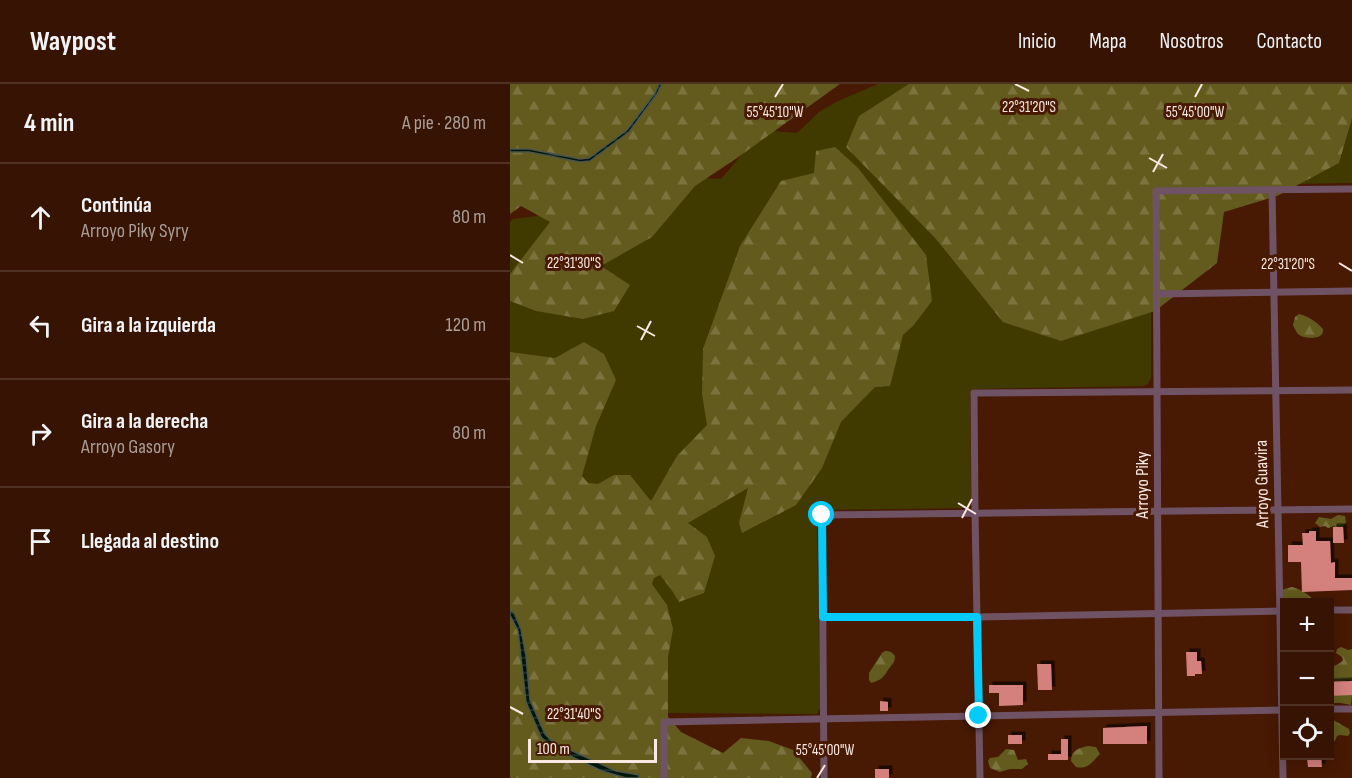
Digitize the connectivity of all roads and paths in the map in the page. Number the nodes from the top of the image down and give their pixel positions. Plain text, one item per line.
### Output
1 (1352, 189) edge
2 (1272, 190) junction
3 (1352, 291) edge
4 (1274, 292) junction
5 (1156, 294) junction
6 (1352, 390) edge
7 (1275, 391) junction
8 (1157, 392) junction
9 (1352, 509) edge
10 (1278, 510) junction
11 (1157, 511) junction
12 (975, 513) junction
13 (1281, 598) edge
14 (1334, 610) edge
15 (1352, 610) edge
16 (1280, 611) edge
17 (1158, 614) junction
18 (823, 617) junction
19 (977, 617) junction
20 (1282, 652) edge
21 (1283, 706) edge
22 (1334, 709) edge
23 (1352, 709) edge
24 (1280, 710) edge
25 (1159, 712) junction
26 (979, 716) junction
27 (824, 719) junction
28 (1282, 760) edge
29 (664, 778) edge
30 (824, 778) edge
31 (980, 778) edge
32 (1159, 778) edge
33 (1282, 778) edge

1 - 2 street
2 - 4 street, Arroyo Guavira
2 - 5 street, Arroyo Piky
3 - 4 street
4 - 5 street
4 - 7 street, Arroyo Guavira
5 - 8 street, Arroyo Piky
6 - 7 street
7 - 8 street
7 - 10 street, Arroyo Guavira
8 - 11 street, Arroyo Piky
8 - 12 street
9 - 10 street
10 - 11 street
10 - 13 street, Arroyo Guavira
11 - 12 street
11 - 17 street, Arroyo Piky
12 - 18 street
12 - 19 street
14 - 15 street
16 - 17 street
17 - 19 street
17 - 25 street, Arroyo Piky
18 - 19 street
18 - 27 street
19 - 26 street
20 - 21 street, Arroyo Guavira
22 - 23 street
24 - 25 street
25 - 26 street
25 - 32 street, Arroyo Piky
26 - 27 street
26 - 31 street
27 - 29 street
27 - 30 street
28 - 33 street, Arroyo Guavira

